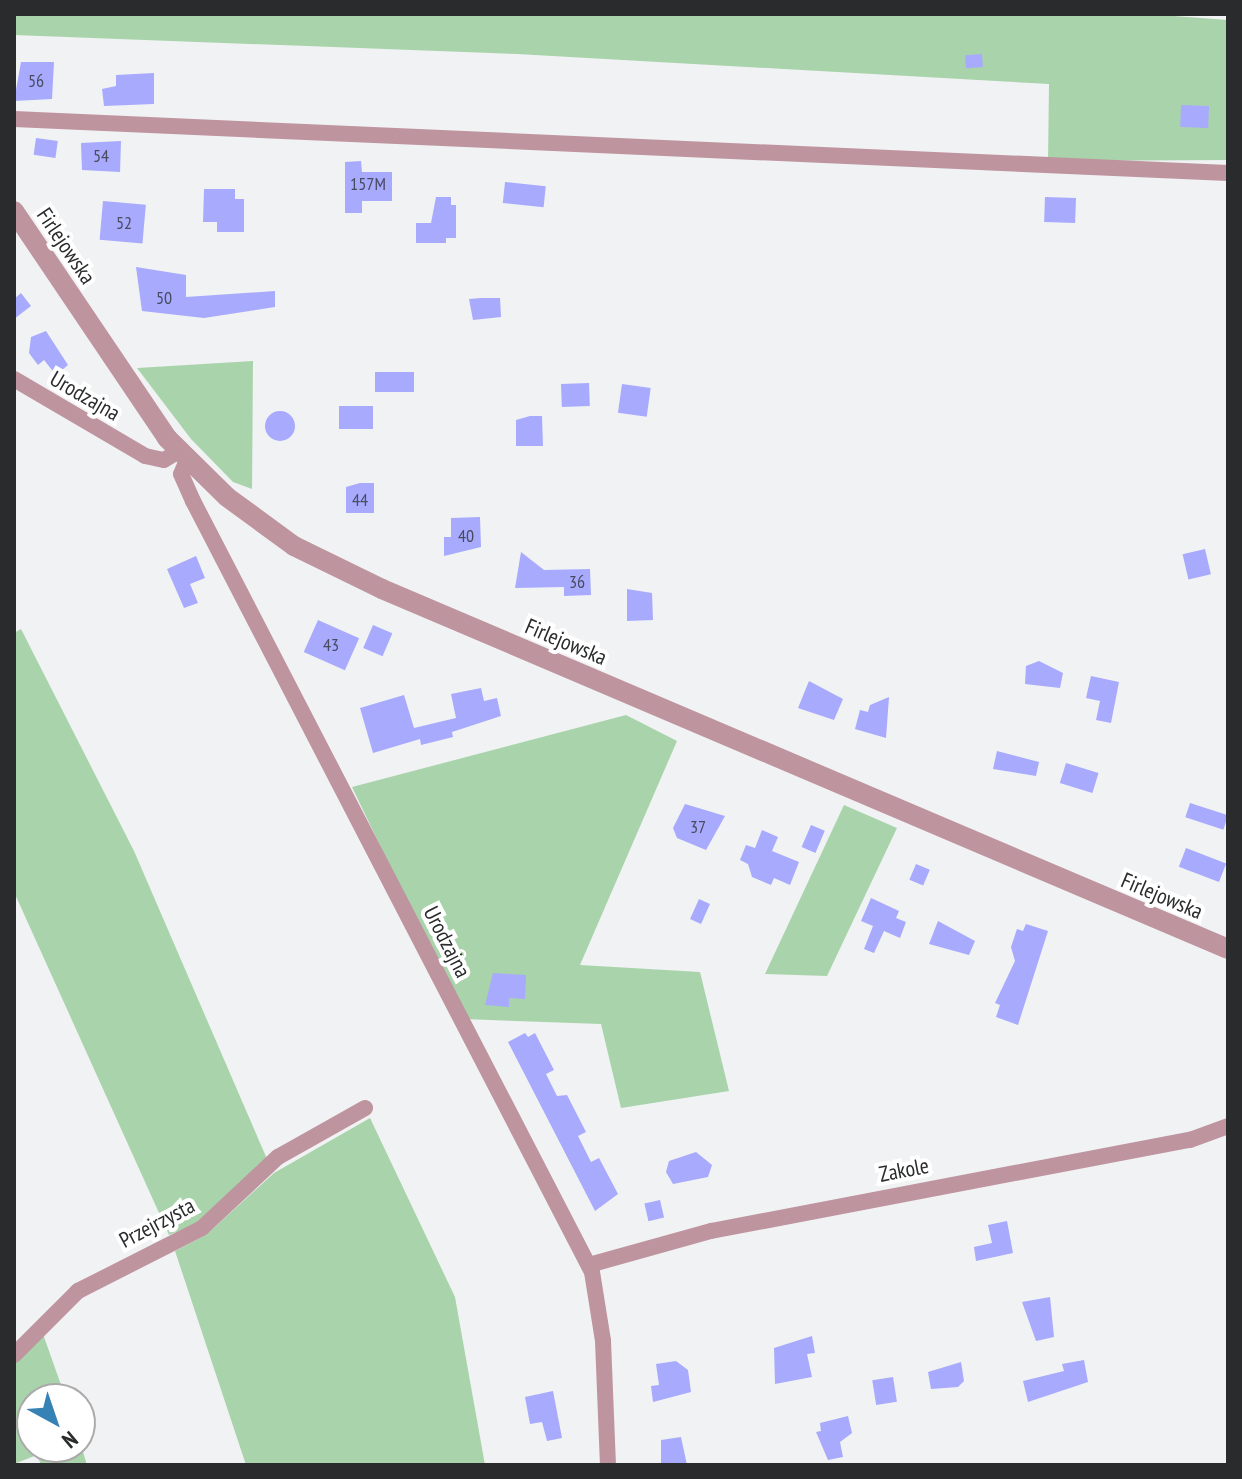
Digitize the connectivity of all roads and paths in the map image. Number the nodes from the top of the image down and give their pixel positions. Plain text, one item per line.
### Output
1 (14, 119) edge
2 (1228, 173) edge
3 (14, 211) edge
4 (14, 379) edge
5 (183, 456) junction
6 (1228, 949) edge
7 (365, 1108) dead end
8 (1228, 1126) edge
9 (589, 1265) junction
10 (14, 1355) edge
11 (608, 1465) edge

1 - 2 street
3 - 5 street, Firlejowska
4 - 5 street, Urodzajna
5 - 6 street, Firlejowska
5 - 9 street, Urodzajna
7 - 10 street, Przejrzysta
8 - 9 street, Zakole
9 - 11 street, Urodzajna

